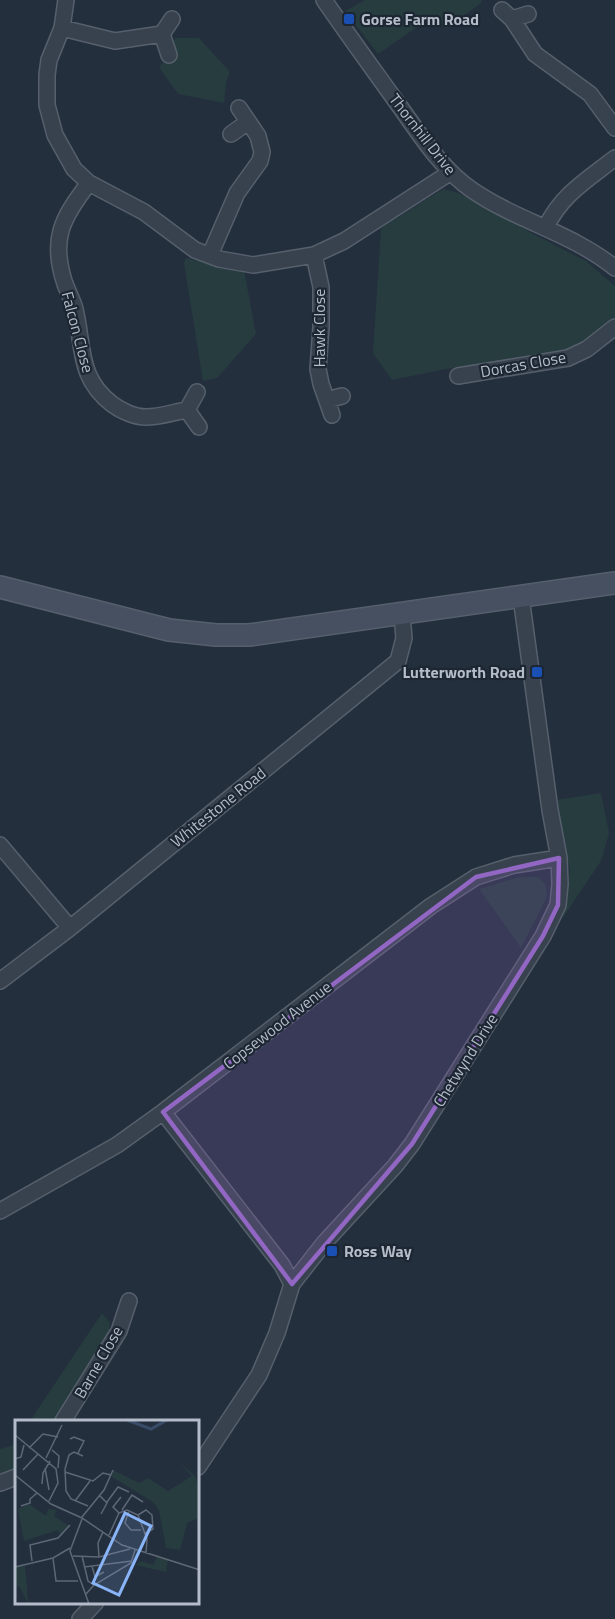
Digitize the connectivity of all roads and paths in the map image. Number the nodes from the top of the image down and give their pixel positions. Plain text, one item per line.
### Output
1 (66, 0) edge
2 (324, 0) edge
3 (528, 14) dead end
4 (172, 19) dead end
5 (62, 28) junction
6 (162, 34) junction
7 (169, 55) dead end
8 (239, 108) dead end
9 (248, 122) junction
10 (615, 128) edge
11 (231, 134) dead end
12 (615, 158) edge
13 (451, 172) junction
14 (89, 183) junction
15 (546, 227) junction
16 (210, 255) junction
17 (314, 255) junction
18 (615, 268) edge
19 (615, 327) edge
20 (458, 376) dead end
21 (197, 392) dead end
22 (342, 396) dead end
23 (187, 410) junction
24 (200, 427) dead end
25 (615, 583) edge
26 (0, 587) edge
27 (521, 597) junction
28 (402, 615) junction
29 (0, 845) edge
30 (559, 858) junction
31 (70, 928) junction
32 (0, 981) edge
33 (163, 1112) junction
34 (0, 1211) edge
35 (292, 1284) junction
36 (129, 1301) dead end
37 (64, 1420) edge
38 (200, 1464) edge
39 (15, 1477) edge
40 (0, 1483) edge
41 (94, 1604) edge
42 (80, 1619) edge

1 - 5 street
2 - 13 street, Thornhill Drive
3 - 10 street
4 - 6 street
5 - 6 street
5 - 14 street
6 - 7 street
8 - 9 street
9 - 11 street
9 - 16 street
12 - 15 street
13 - 15 street, Thornhill Drive
13 - 17 street
14 - 16 street
14 - 23 street, Falcon Close
15 - 18 street, Thornhill Drive
16 - 17 street
17 - 22 street, Hawk Close
19 - 20 street, Dorcas Close
21 - 23 street
23 - 24 street
25 - 27 main road
26 - 28 main road
27 - 28 main road
27 - 30 street, Chetwynd Drive
28 - 31 street, Whitestone Road
29 - 31 street
30 - 33 street, Copsewood Avenue
30 - 35 street, Chetwynd Drive
31 - 32 street, Whitestone Road
33 - 34 street, Copsewood Avenue
33 - 35 street
35 - 38 street, Chetwynd Drive
36 - 37 street, Barne Close
39 - 40 street
41 - 42 street

